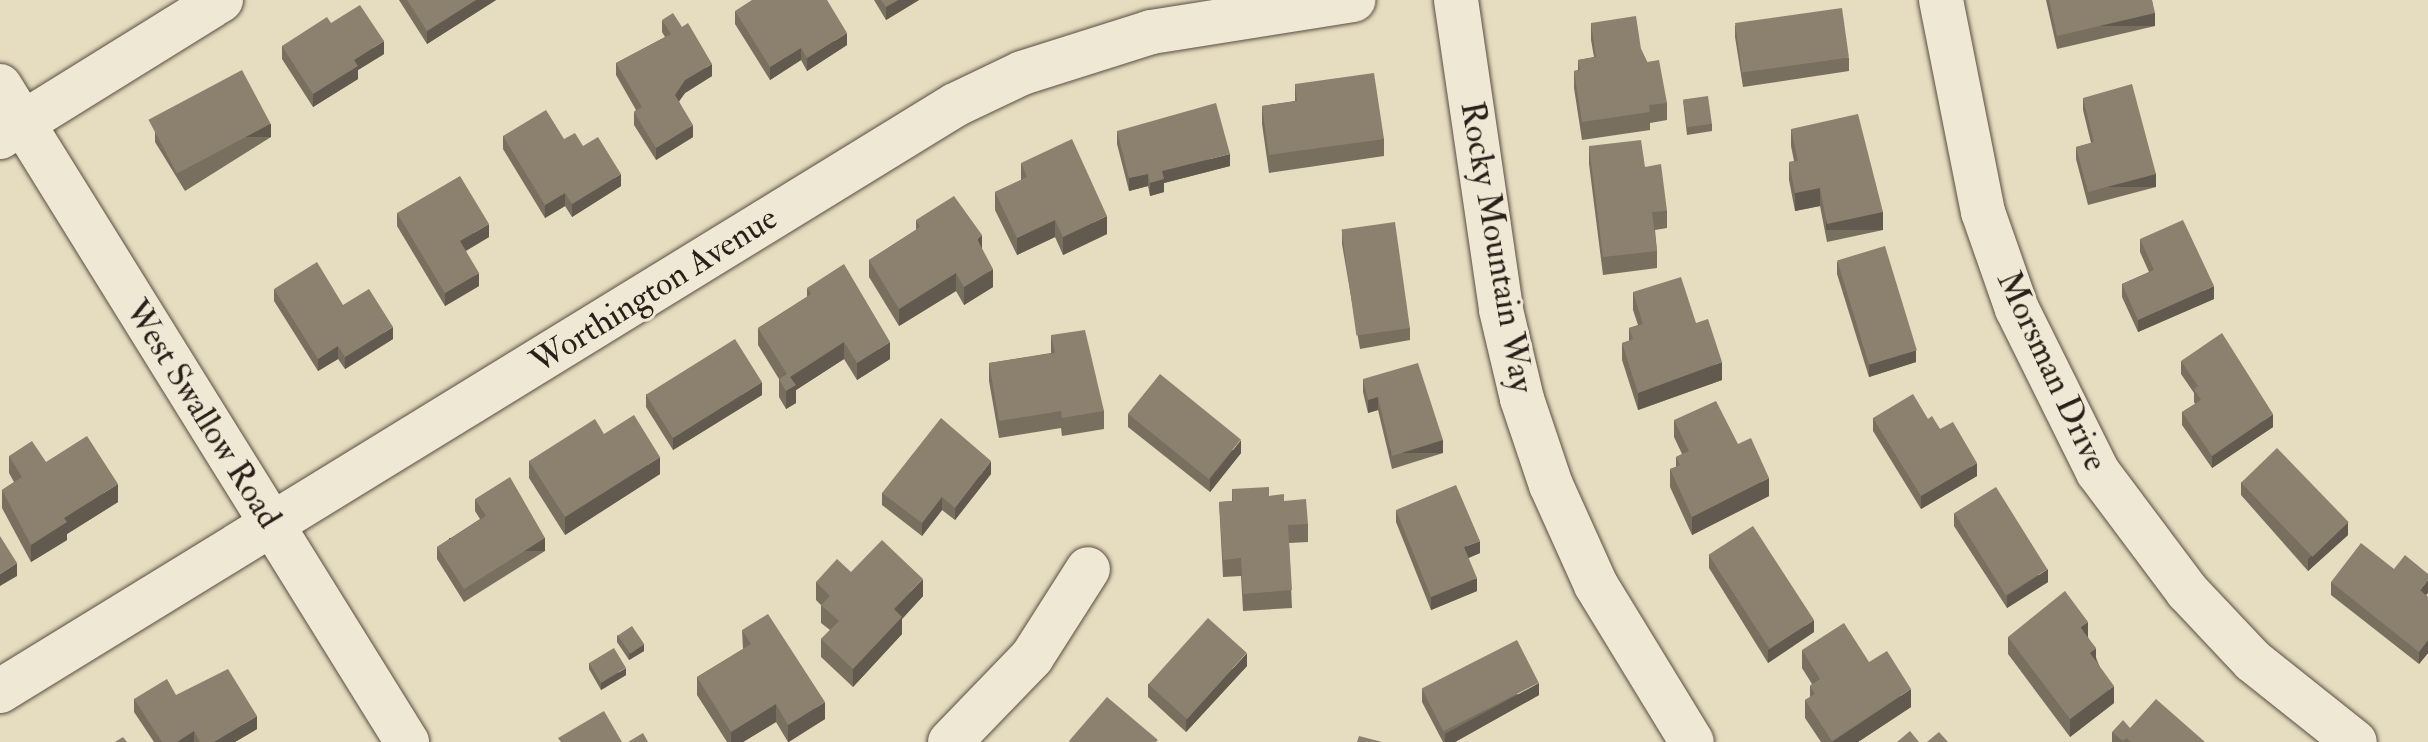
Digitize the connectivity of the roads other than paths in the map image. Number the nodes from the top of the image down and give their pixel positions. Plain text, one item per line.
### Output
1 (221, 0) edge
2 (1353, 0) edge
3 (1456, 0) edge
4 (1941, 0) edge
5 (0, 86) edge
6 (12, 130) edge
7 (272, 525) junction
8 (1088, 569) dead end
9 (0, 691) edge
10 (407, 742) edge
11 (950, 742) edge
12 (1692, 742) edge
13 (2355, 742) edge

1 - 6 street
2 - 7 street, Worthington Avenue
3 - 12 street, Rocky Mountain Way
4 - 13 street, Morsman Drive
5 - 6 street, West Swallow Road
6 - 7 street, West Swallow Road
7 - 9 street, Worthington Avenue
7 - 10 street, West Swallow Road
8 - 11 street

